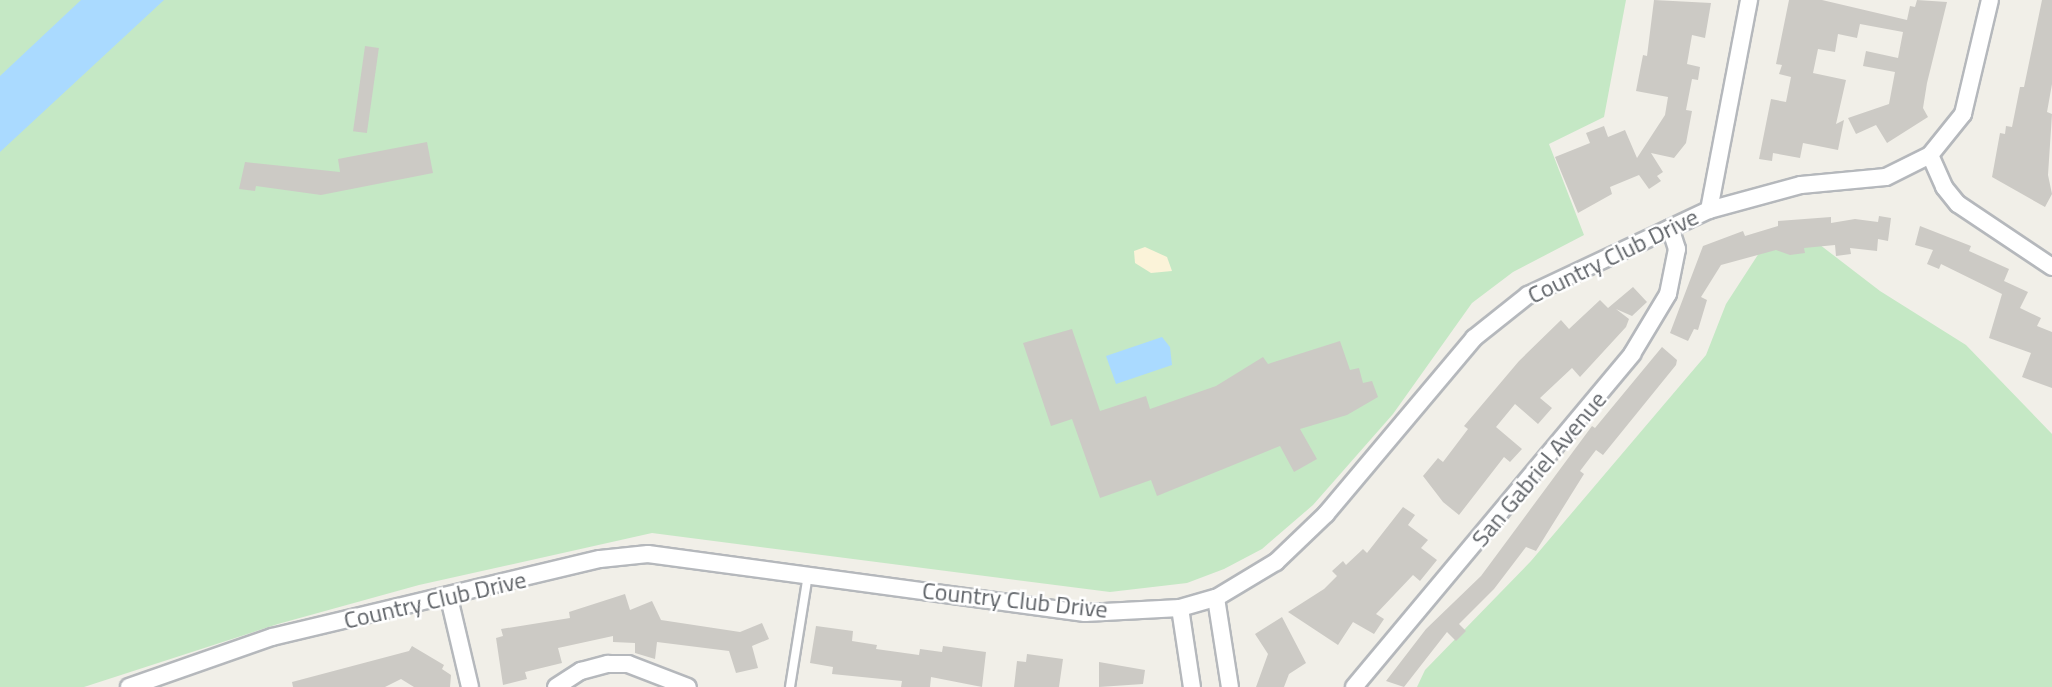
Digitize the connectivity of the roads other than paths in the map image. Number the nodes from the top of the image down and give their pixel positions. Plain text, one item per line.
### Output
1 (1749, 0) edge
2 (1990, 0) edge
3 (1930, 155) junction
4 (1709, 210) junction
5 (1670, 228) junction
6 (2052, 267) edge
7 (808, 575) junction
8 (449, 598) junction
9 (1216, 598) junction
10 (1180, 608) junction
11 (129, 687) edge
12 (470, 687) edge
13 (556, 687) edge
14 (688, 687) edge
15 (790, 687) edge
16 (1192, 687) edge
17 (1230, 687) edge
18 (1354, 687) edge

1 - 4 street
2 - 3 street, Country Club Drive
3 - 4 street, Country Club Drive
3 - 6 street
4 - 5 street, Country Club Drive
5 - 9 street, Country Club Drive
5 - 18 street, San Gabriel Avenue
7 - 8 street, Country Club Drive
7 - 10 street, Country Club Drive
7 - 15 lane
8 - 11 street, Country Club Drive
8 - 12 street
9 - 10 street, Country Club Drive
9 - 17 street
10 - 16 street
13 - 14 street

